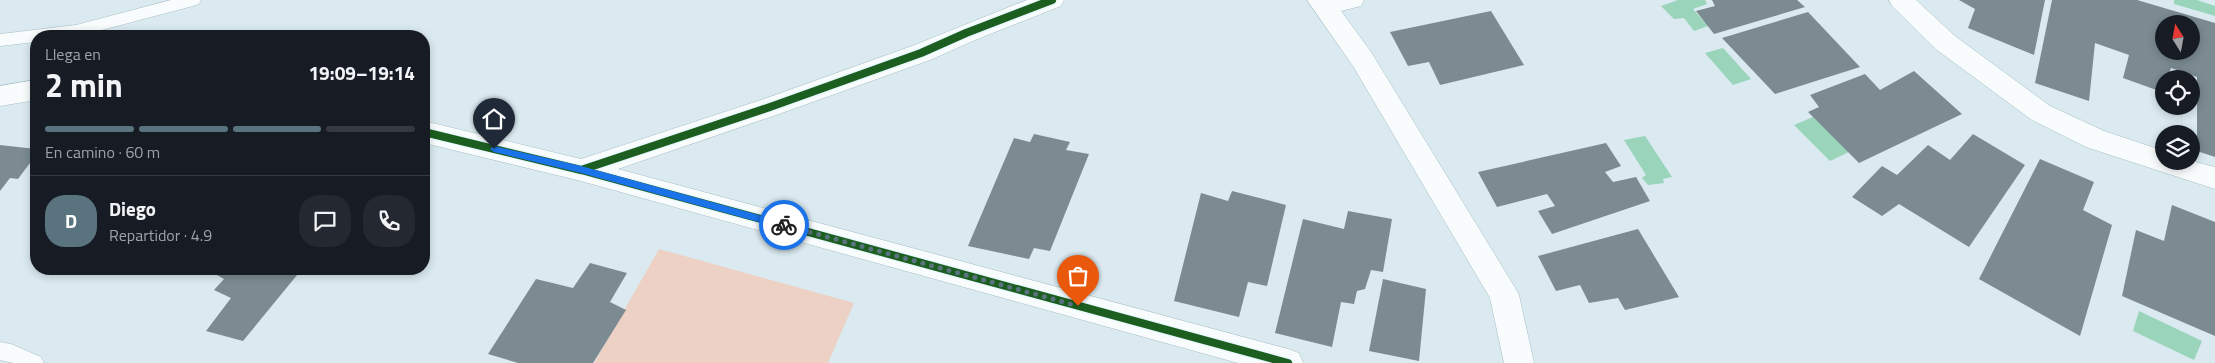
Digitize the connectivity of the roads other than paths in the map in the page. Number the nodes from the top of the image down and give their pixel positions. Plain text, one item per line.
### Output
1 (192, 0) edge
2 (1052, 0) edge
3 (1352, 0) edge
4 (1900, 0) edge
5 (1322, 3) edge
6 (80, 30) edge
7 (30, 36) edge
8 (0, 40) edge
9 (30, 91) edge
10 (0, 96) edge
11 (430, 133) edge
12 (581, 170) junction
13 (2215, 178) edge
14 (0, 351) edge
15 (34, 363) edge
16 (1288, 363) edge
17 (1519, 363) edge

1 - 6 lane
2 - 12 street
3 - 5 street
4 - 13 street
5 - 17 street
7 - 8 lane
9 - 10 street
11 - 12 street
12 - 16 street
14 - 15 lane

